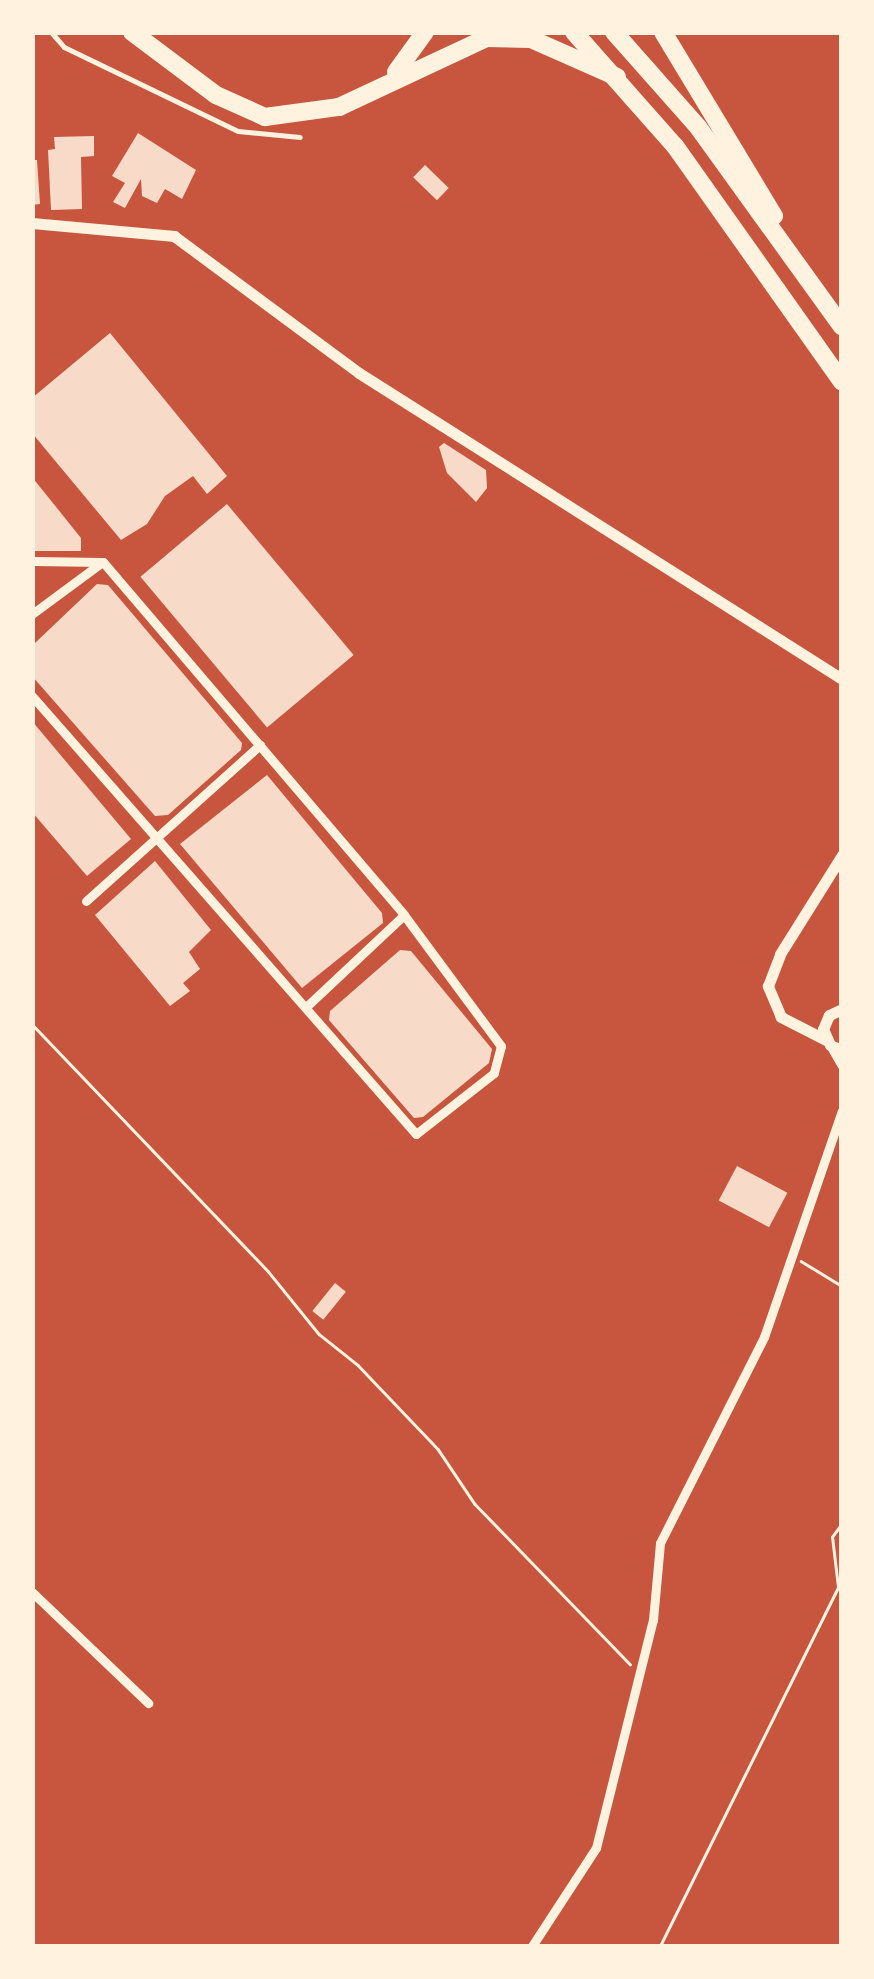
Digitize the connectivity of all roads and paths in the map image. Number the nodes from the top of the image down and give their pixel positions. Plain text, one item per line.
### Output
1 (51, 32) edge
2 (132, 32) edge
3 (425, 32) edge
4 (574, 32) edge
5 (614, 32) edge
6 (663, 32) edge
7 (617, 77) junction
8 (390, 79) junction
9 (300, 138) dead end
10 (32, 223) edge
11 (793, 258) junction
12 (842, 328) edge
13 (842, 382) edge
14 (32, 560) edge
15 (103, 562) junction
16 (32, 614) edge
17 (842, 679) edge
18 (32, 696) edge
19 (260, 746) junction
20 (156, 838) junction
21 (842, 855) edge
22 (86, 901) dead end
23 (404, 915) junction
24 (842, 993) edge
25 (307, 1006) junction
26 (842, 1009) edge
27 (828, 1017) junction
28 (790, 1023) junction
29 (32, 1024) edge
30 (832, 1045) edge
31 (842, 1066) edge
32 (842, 1111) edge
33 (792, 1254) junction
34 (842, 1286) edge
35 (842, 1523) edge
36 (835, 1560) junction
37 (842, 1564) edge
38 (32, 1592) edge
39 (638, 1673) junction
40 (148, 1704) dead end
41 (532, 1946) edge
42 (660, 1946) edge

1 - 9 lane
2 - 8 highway
3 - 8 highway
4 - 7 highway
5 - 11 highway
6 - 11 highway
7 - 8 highway
7 - 13 highway
10 - 17 street
11 - 12 highway
14 - 15 street
15 - 16 street
15 - 19 street
18 - 20 street
19 - 20 street
19 - 23 street
20 - 22 street
20 - 25 street
21 - 28 street
23 - 25 street
23 - 25 street
24 - 27 street
26 - 27 street
27 - 28 street
27 - 30 street
28 - 30 street
29 - 39 path
30 - 31 street
32 - 33 street
33 - 34 path
33 - 39 street
35 - 36 path
36 - 37 path
36 - 42 path
38 - 40 street
39 - 41 street

